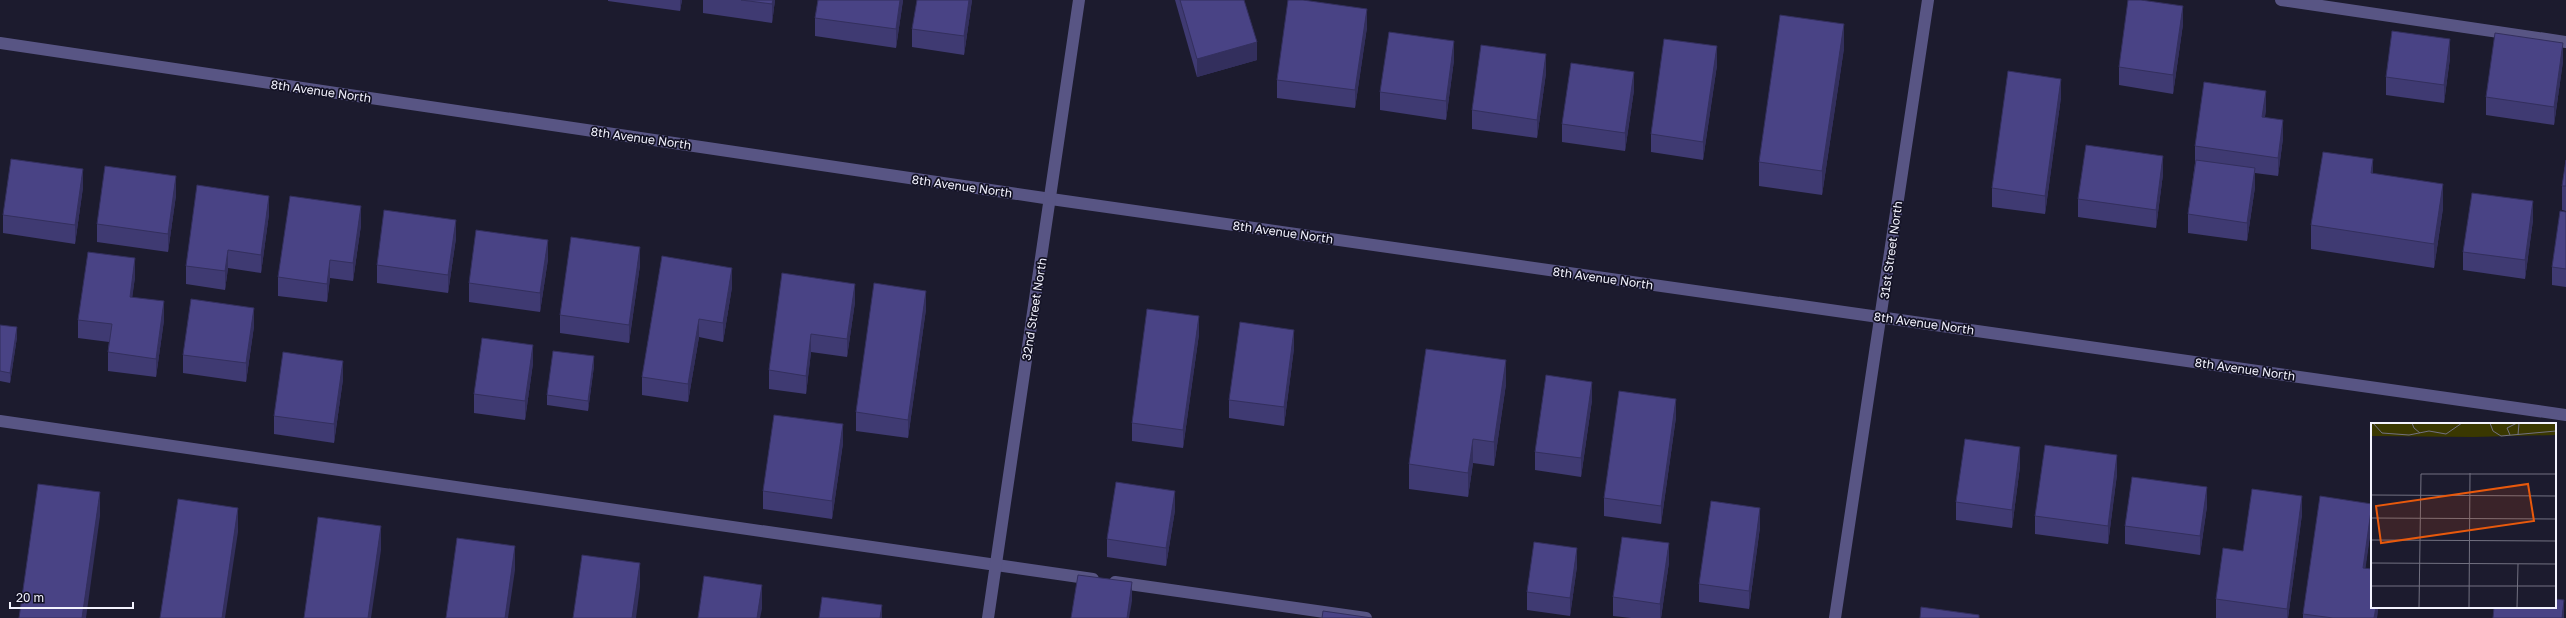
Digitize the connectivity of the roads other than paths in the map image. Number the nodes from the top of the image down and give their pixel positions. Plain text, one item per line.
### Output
1 (1079, 0) edge
2 (1928, 0) edge
3 (2281, 0) edge
4 (2566, 42) edge
5 (0, 43) edge
6 (1051, 199) junction
7 (1881, 317) junction
8 (2566, 415) edge
9 (0, 420) edge
10 (996, 565) junction
11 (988, 618) edge
12 (1366, 618) edge
13 (1835, 618) edge

1 - 6 street, 32nd Street North
2 - 7 street, 31st Street North
3 - 4 street
5 - 6 street, 8th Avenue North
6 - 7 street, 8th Avenue North
6 - 10 street, 32nd Street North
7 - 8 street, 8th Avenue North
7 - 13 street, 31st Street North
9 - 10 street
10 - 11 street, 32nd Street North
10 - 12 street

